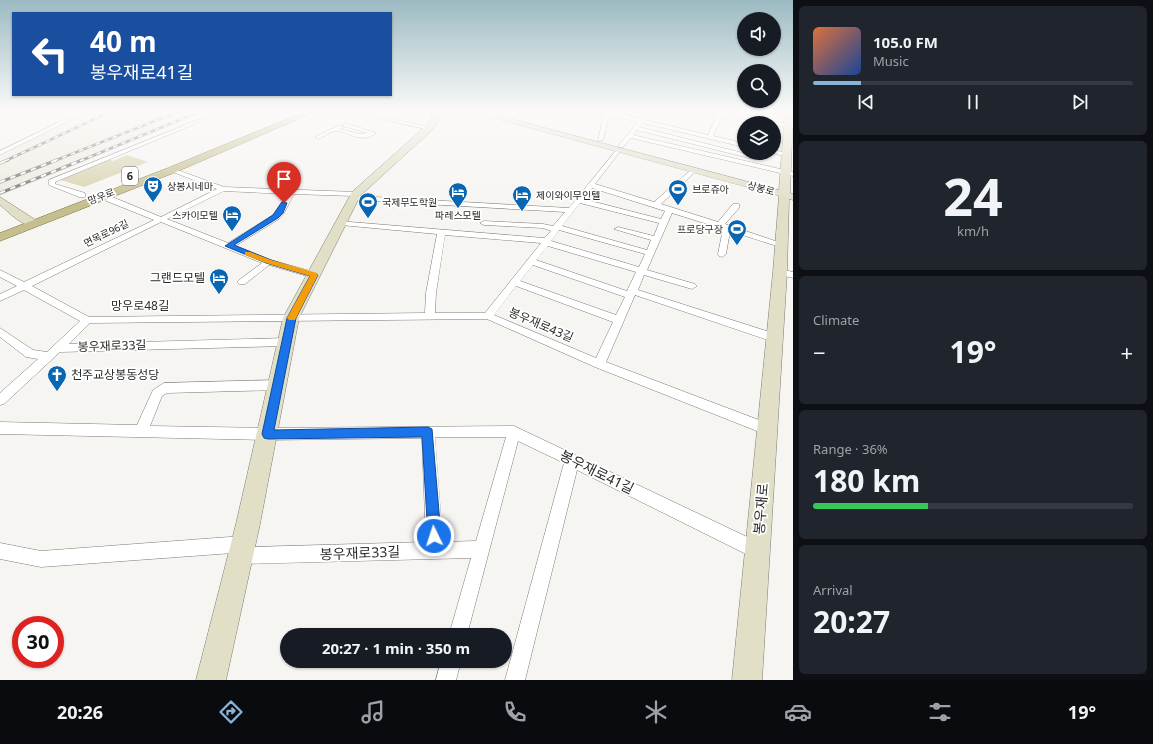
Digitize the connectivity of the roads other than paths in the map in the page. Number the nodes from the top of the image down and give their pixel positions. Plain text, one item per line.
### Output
1 (21, 143) edge
2 (145, 143) edge
3 (220, 143) edge
4 (239, 143) edge
5 (414, 143) edge
6 (599, 143) edge
7 (607, 143) edge
8 (624, 143) edge
9 (667, 143) edge
10 (695, 143) edge
11 (790, 143) edge
12 (620, 148) junction
13 (0, 153) edge
14 (737, 153) edge
15 (788, 165) edge
16 (172, 170) junction
17 (694, 170) junction
18 (297, 184) dead end
19 (591, 184) junction
20 (222, 189) junction
21 (290, 192) junction
22 (299, 192) junction
23 (789, 193) edge
24 (82, 195) junction
25 (102, 196) junction
26 (355, 196) junction
27 (0, 200) edge
28 (578, 200) junction
29 (483, 205) junction
30 (656, 205) junction
31 (736, 206) dead end
32 (670, 209) junction
33 (570, 210) junction
34 (161, 219) junction
35 (29, 221) junction
36 (664, 222) junction
37 (341, 223) junction
38 (484, 223) junction
39 (723, 226) junction
40 (555, 228) junction
41 (618, 229) dead end
42 (0, 230) edge
43 (441, 232) junction
44 (484, 235) junction
45 (0, 237) edge
46 (656, 239) junction
47 (545, 242) junction
48 (780, 244) junction
49 (229, 246) junction
50 (650, 253) junction
51 (722, 254) dead end
52 (530, 261) junction
53 (268, 262) junction
54 (641, 271) junction
55 (0, 273) edge
56 (786, 274) edge
57 (314, 275) junction
58 (242, 282) dead end
59 (514, 282) junction
60 (24, 286) junction
61 (692, 286) dead end
62 (631, 293) junction
63 (0, 298) edge
64 (430, 316) junction
65 (488, 316) junction
66 (291, 318) junction
67 (87, 320) junction
68 (619, 320) junction
69 (0, 332) edge
70 (775, 338) junction
71 (286, 342) junction
72 (58, 348) junction
73 (49, 356) junction
74 (599, 364) junction
75 (278, 385) junction
76 (2, 396) edge
77 (0, 428) edge
78 (767, 429) junction
79 (142, 430) junction
80 (428, 432) junction
81 (514, 432) junction
82 (268, 434) junction
83 (572, 460) junction
84 (481, 549) junction
85 (241, 550) junction
86 (0, 551) edge
87 (435, 551) junction
88 (758, 552) junction
89 (460, 628) edge
90 (449, 668) edge
91 (211, 680) edge
92 (446, 680) edge
93 (515, 680) edge
94 (747, 680) edge

1 - 13 street
2 - 24 street
3 - 24 main road, 망우로 / 6
4 - 16 main road, 망우로 / 6
5 - 26 street
6 - 12 street, 상봉로
7 - 12 street, 상봉로
8 - 12 street
9 - 15 street
10 - 14 street
11 - 15 street, 봉우재로
12 - 17 street, 상봉로
12 - 19 street
12 - 23 street, 상봉로
15 - 23 street, 봉우재로
16 - 20 street
16 - 25 main road, 망우로 / 6
17 - 23 street, 상봉로
17 - 30 street
18 - 22 street
19 - 28 street
19 - 30 street
20 - 21 street
20 - 34 street, 면목로96길
21 - 22 street
21 - 49 street
22 - 26 street
23 - 48 street, 봉우재로
24 - 35 main road, 망우로 / 6
25 - 34 street
25 - 35 main road, 망우로 / 6
26 - 29 street
26 - 37 street
27 - 35 street
28 - 33 street
28 - 36 street
29 - 33 street
29 - 38 street
30 - 32 street
31 - 39 street
32 - 36 street
32 - 39 street
33 - 40 street
34 - 49 street
34 - 60 street, 면목로96길
35 - 42 main road, 망우로 / 6
35 - 45 main road, 망우로 / 6
36 - 46 street
37 - 43 street
37 - 57 street
38 - 40 street
38 - 44 street
39 - 48 street
39 - 51 street
40 - 47 street
40 - 50 street
41 - 46 street
43 - 44 street
43 - 64 street
44 - 47 street
46 - 50 street
47 - 52 street
47 - 54 street
48 - 56 street, 봉우재로
49 - 53 street
50 - 54 street
52 - 59 street
52 - 62 street
53 - 57 street
53 - 58 street
54 - 61 street
54 - 62 street
55 - 60 street, 망우로48길
56 - 70 street, 봉우재로
57 - 66 street
59 - 65 street
59 - 68 street
60 - 63 street, 면목로96길
60 - 67 street, 망우로48길
62 - 68 street
62 - 70 street
64 - 65 street, 봉우재로43길
64 - 66 street, 봉우재로43길
65 - 74 street, 봉우재로43길
66 - 67 street, 망우로48길
66 - 71 street
67 - 72 street
68 - 74 street
69 - 73 street
70 - 78 street, 봉우재로
71 - 72 street, 봉우재로33길
71 - 75 street
72 - 73 street
73 - 76 street
74 - 78 street, 봉우재로43길
75 - 79 street
75 - 82 street
77 - 79 street, 봉우재로41길
78 - 88 street, 봉우재로
79 - 82 street, 봉우재로41길
80 - 81 street, 봉우재로41길
80 - 82 street, 봉우재로41길
80 - 87 street
81 - 83 street, 봉우재로41길
81 - 84 street
82 - 85 street
83 - 88 street, 봉우재로41길
83 - 93 street
84 - 87 street, 봉우재로33길
84 - 89 street
85 - 86 street, 봉우재로33길
85 - 87 street, 봉우재로33길
85 - 91 street
88 - 94 street, 봉우재로
90 - 92 street

